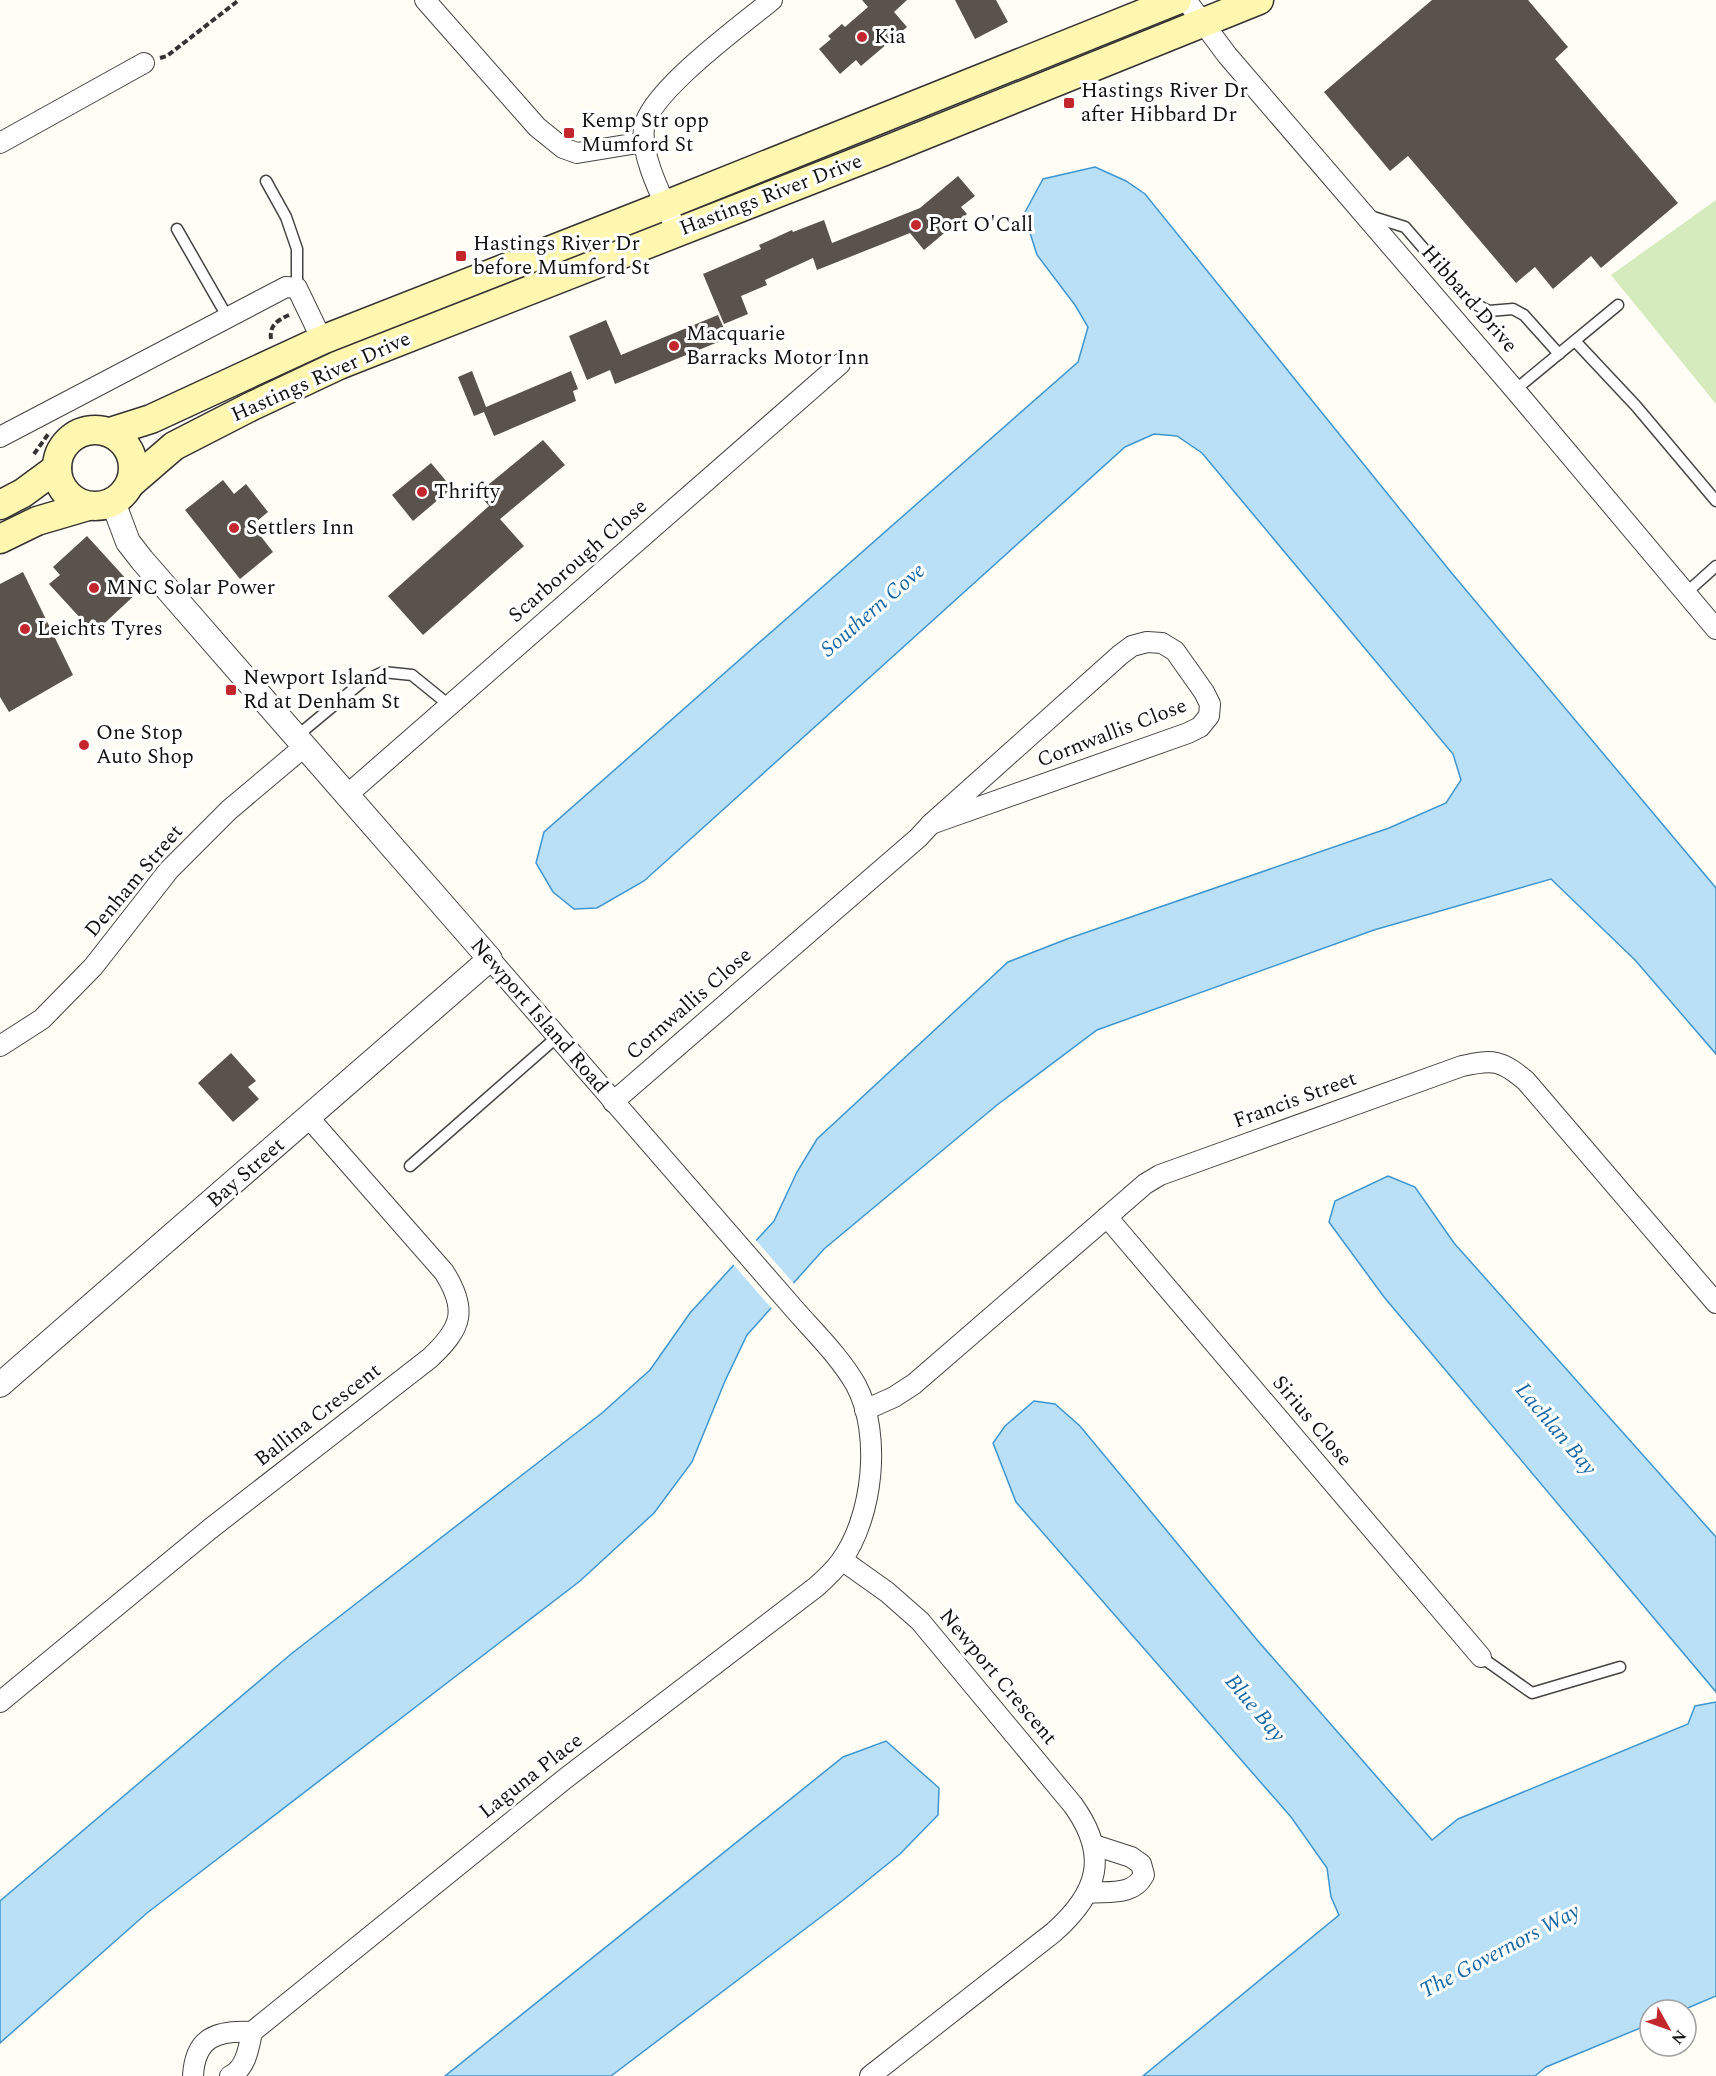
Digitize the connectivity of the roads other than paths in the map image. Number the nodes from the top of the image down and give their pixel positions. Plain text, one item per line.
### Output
1 (425, 0) edge
2 (772, 0) edge
3 (1177, 0) edge
4 (1186, 0) edge
5 (1259, 0) edge
6 (1202, 23) junction
7 (144, 63) road end
8 (644, 142) junction
9 (0, 143) edge
10 (266, 181) dead end
11 (666, 205) junction
12 (1364, 215) junction
13 (177, 229) dead end
14 (678, 232) junction
15 (297, 288) junction
16 (1618, 305) dead end
17 (228, 318) junction
18 (322, 340) junction
19 (1575, 341) junction
20 (1558, 354) junction
21 (840, 364) dead end
22 (1515, 390) junction
23 (111, 432) junction
24 (0, 437) edge
25 (57, 468) junction
26 (110, 497) junction
27 (1716, 501) edge
28 (0, 505) edge
29 (0, 539) edge
30 (1716, 566) edge
31 (1686, 592) junction
32 (1716, 629) edge
33 (449, 705) junction
34 (301, 741) junction
35 (346, 795) junction
36 (931, 824) junction
37 (490, 959) junction
38 (557, 1037) junction
39 (0, 1046) edge
40 (613, 1102) junction
41 (309, 1118) junction
42 (410, 1166) dead end
43 (1107, 1216) junction
44 (1716, 1303) edge
45 (0, 1385) edge
46 (865, 1410) junction
47 (842, 1560) junction
48 (1481, 1657) joint
49 (1620, 1667) dead end
50 (0, 1702) edge
51 (1094, 1845) junction
52 (1088, 1893) junction
53 (252, 2032) junction
54 (193, 2076) edge
55 (230, 2076) edge
56 (870, 2076) edge

1 - 8 street
2 - 8 street
3 - 11 main road, Hastings River Drive
4 - 6 street, Hibbard Drive
5 - 6 main road, Hastings River Drive
6 - 12 street, Hibbard Drive
6 - 14 main road, Hastings River Drive
7 - 9 street
8 - 11 street
10 - 15 lane
11 - 14 street
11 - 18 main road, Hastings River Drive
12 - 20 lane
12 - 22 street, Hibbard Drive
13 - 17 lane
14 - 26 main road, Hastings River Drive
15 - 17 street
15 - 18 street, Hastings River Drive
16 - 19 lane
17 - 24 street
18 - 23 main road, Hastings River Drive
19 - 20 lane
19 - 27 lane
20 - 22 lane
21 - 33 street, Scarborough Close
22 - 31 street, Hibbard Drive
23 - 25 main road
23 - 26 main road
25 - 26 main road
25 - 28 main road
26 - 29 main road, Hastings River Drive
26 - 34 street, Newport Island Road
30 - 31 lane
31 - 32 street, Hibbard Drive
33 - 34 lane
33 - 35 street, Scarborough Close
34 - 35 street, Newport Island Road
34 - 39 street, Denham Street
35 - 37 street, Newport Island Road
36 - 36 street, Cornwallis Close
36 - 40 street, Cornwallis Close
37 - 38 street, Newport Island Road
37 - 41 street, Bay Street
38 - 40 street, Newport Island Road
38 - 42 lane
40 - 46 street, Newport Island Road
41 - 45 street, Bay Street
41 - 50 street, Ballina Crescent
43 - 44 street, Francis Street
43 - 46 street, Francis Street
43 - 48 street, Sirius Close
46 - 47 street, Newport Island Road
47 - 51 street, Newport Crescent
47 - 53 street, Laguna Place
48 - 49 lane
51 - 52 street, Newport Crescent
51 - 52 street
52 - 56 street, Newport Crescent
53 - 54 street
53 - 55 street

